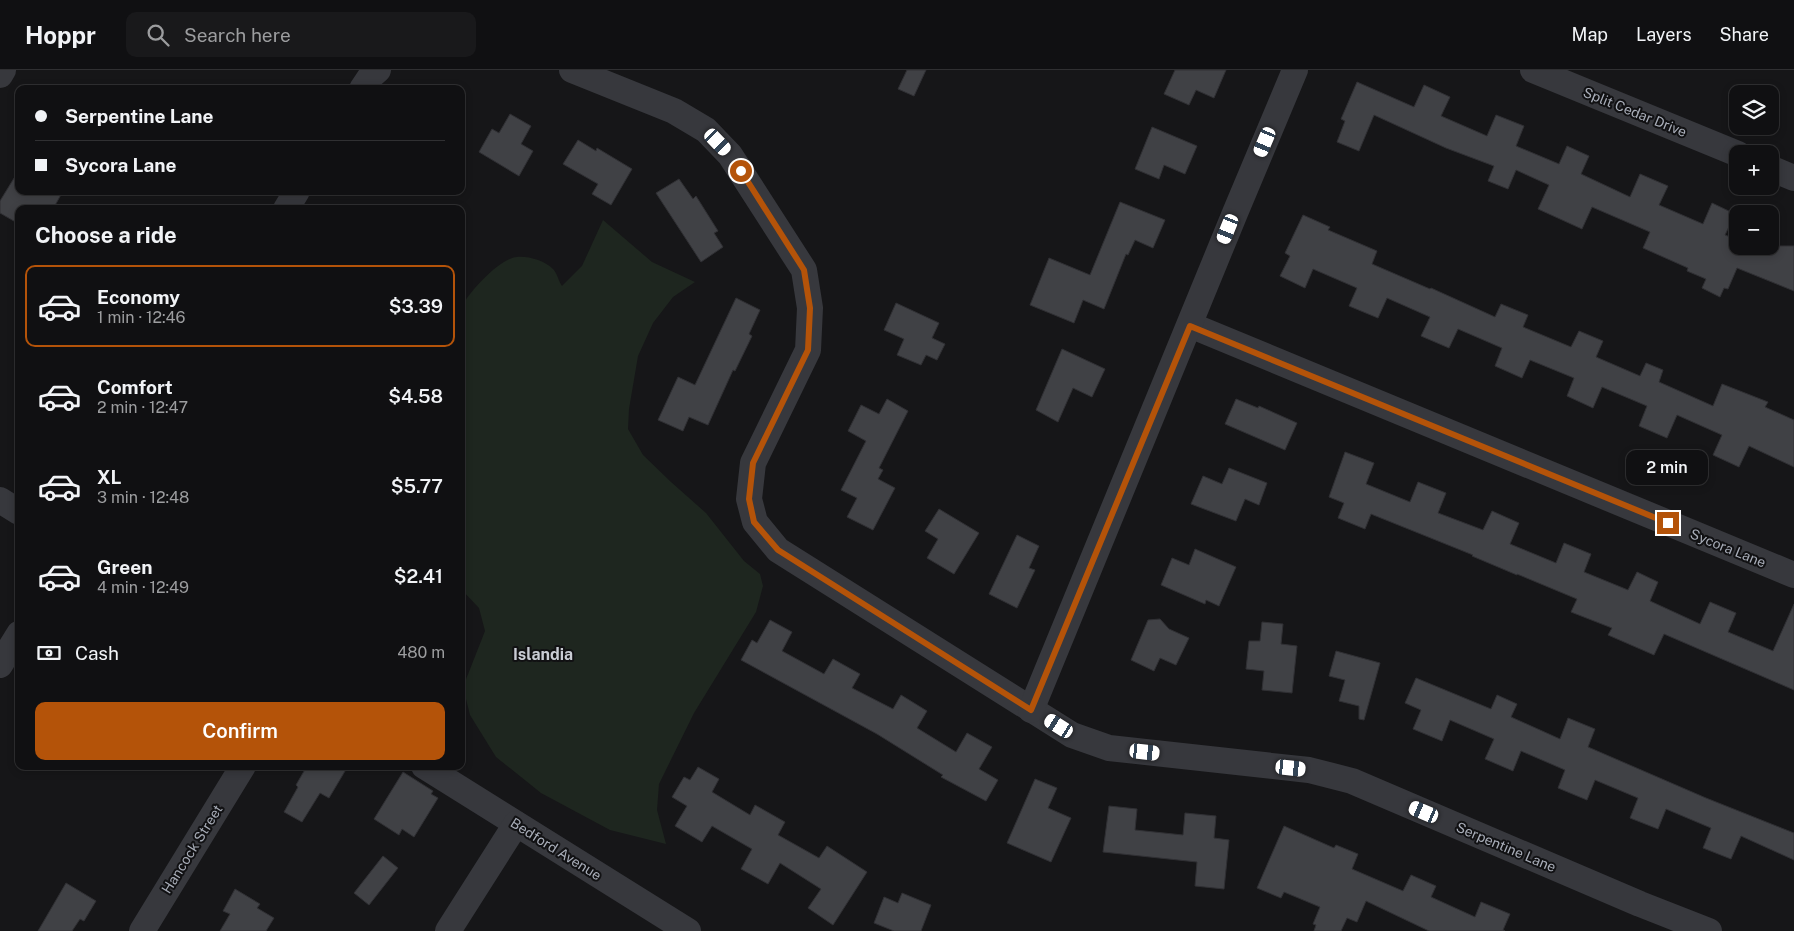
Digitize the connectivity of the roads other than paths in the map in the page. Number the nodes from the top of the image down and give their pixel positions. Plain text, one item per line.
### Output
1 (3, 70) edge
2 (378, 70) edge
3 (572, 70) edge
4 (1296, 70) edge
5 (1533, 70) edge
6 (0, 75) edge
7 (365, 85) edge
8 (1729, 150) edge
9 (1779, 172) edge
10 (1794, 178) edge
11 (1190, 326) junction
12 (0, 500) edge
13 (15, 509) edge
14 (1794, 575) edge
15 (15, 640) edge
16 (0, 664) edge
17 (1031, 710) junction
18 (241, 770) edge
19 (430, 770) edge
20 (516, 824) junction
21 (142, 931) edge
22 (448, 931) edge
23 (688, 931) edge
24 (1709, 931) edge

1 - 6 street
2 - 7 street
3 - 17 street, Serpentine Lane
4 - 11 street
5 - 8 street, Split Cedar Drive
9 - 10 street
11 - 14 street, Sycora Lane
11 - 17 street
12 - 13 street
15 - 16 street
17 - 24 street, Serpentine Lane
18 - 21 street, Hancock Street
19 - 20 street, Bedford Avenue
20 - 22 street
20 - 23 street, Bedford Avenue

